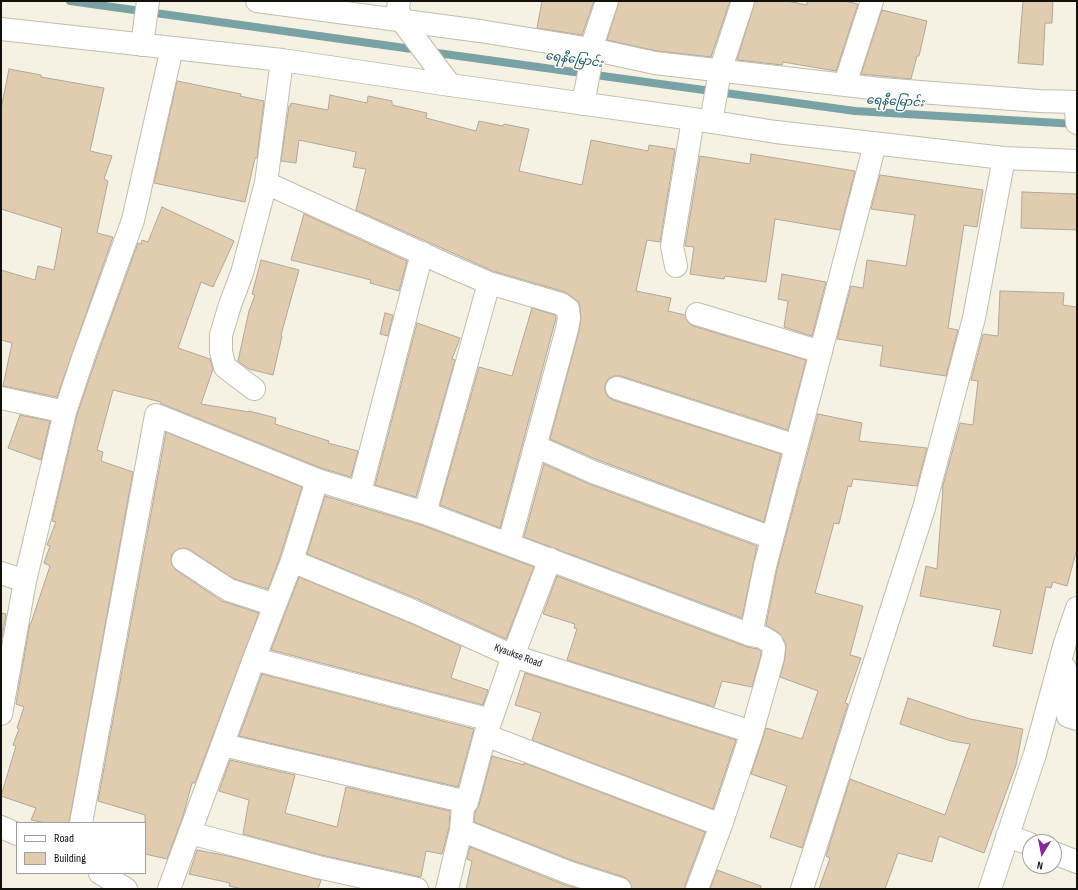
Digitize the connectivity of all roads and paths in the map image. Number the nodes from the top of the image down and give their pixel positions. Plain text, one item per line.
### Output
1 (148, 1) edge
2 (257, 1) edge
3 (607, 1) edge
4 (743, 1) edge
5 (872, 1) edge
6 (403, 17) edge
7 (1, 29) edge
8 (142, 42) junction
9 (172, 48) junction
10 (592, 53) junction
11 (282, 60) junction
12 (720, 74) junction
13 (448, 82) junction
14 (845, 84) junction
15 (584, 99) junction
16 (1076, 109) edge
17 (705, 119) junction
18 (875, 144) junction
19 (1004, 158) junction
20 (1077, 161) edge
21 (266, 183) junction
22 (422, 253) junction
23 (676, 266) dead end
24 (489, 283) junction
25 (697, 314) dead end
26 (821, 352) junction
27 (254, 388) dead end
28 (617, 388) dead end
29 (1, 398) edge
30 (65, 412) junction
31 (535, 446) junction
32 (796, 446) junction
33 (317, 480) junction
34 (360, 492) junction
35 (425, 513) junction
36 (772, 538) junction
37 (509, 543) junction
38 (550, 559) junction
39 (183, 560) dead end
40 (292, 561) junction
41 (1, 573) edge
42 (25, 581) junction
43 (275, 605) junction
44 (1077, 608) edge
45 (751, 635) junction
46 (1065, 643) junction
47 (513, 656) junction
48 (254, 659) junction
49 (3, 687) edge
50 (1, 714) edge
51 (1077, 719) edge
52 (488, 728) junction
53 (752, 732) junction
54 (223, 745) junction
55 (467, 802) junction
56 (81, 822) edge
57 (722, 825) junction
58 (1, 827) edge
59 (461, 830) junction
60 (190, 833) junction
61 (16, 834) edge
62 (1007, 836) junction
63 (1022, 841) edge
64 (1062, 856) edge
65 (1077, 862) edge
66 (102, 874) edge
67 (126, 889) edge
68 (169, 889) edge
69 (417, 889) edge
70 (447, 889) edge
71 (620, 889) edge
72 (697, 889) edge
73 (802, 889) edge
74 (990, 889) edge

1 - 8 street
2 - 6 street
3 - 10 street
4 - 12 street
5 - 14 street
6 - 10 street
6 - 13 street
7 - 8 street
8 - 9 street
9 - 11 street
9 - 30 street
10 - 12 street
10 - 15 street
11 - 13 street
11 - 21 street
12 - 14 street
12 - 17 street
13 - 15 street
14 - 16 street
15 - 17 street
17 - 18 street
17 - 23 street
18 - 19 street
18 - 26 street
19 - 20 street
19 - 73 street
21 - 22 street
21 - 27 street
22 - 24 street
22 - 34 street
24 - 31 street
24 - 35 street
25 - 26 street
26 - 32 street
28 - 32 street
29 - 30 street
30 - 42 street
31 - 36 street
31 - 37 street
32 - 36 street
33 - 34 street
33 - 40 street
33 - 56 street
34 - 35 street
35 - 37 street
36 - 45 street
37 - 38 street
38 - 45 street
38 - 47 street
39 - 43 street
40 - 43 street
40 - 47 street, Kyaukse Road
41 - 42 street
42 - 49 street
43 - 48 street
44 - 46 street
45 - 53 street
46 - 51 street
46 - 62 street
47 - 52 street
47 - 53 street, Kyaukse Road
48 - 52 street
48 - 54 street
49 - 50 street
52 - 55 street
52 - 57 street
53 - 57 street
54 - 55 street
54 - 60 street
55 - 59 street
57 - 72 street
58 - 61 street
59 - 70 street
59 - 71 street
60 - 68 street
60 - 69 street
62 - 63 street
62 - 74 street
64 - 65 street
66 - 67 street

